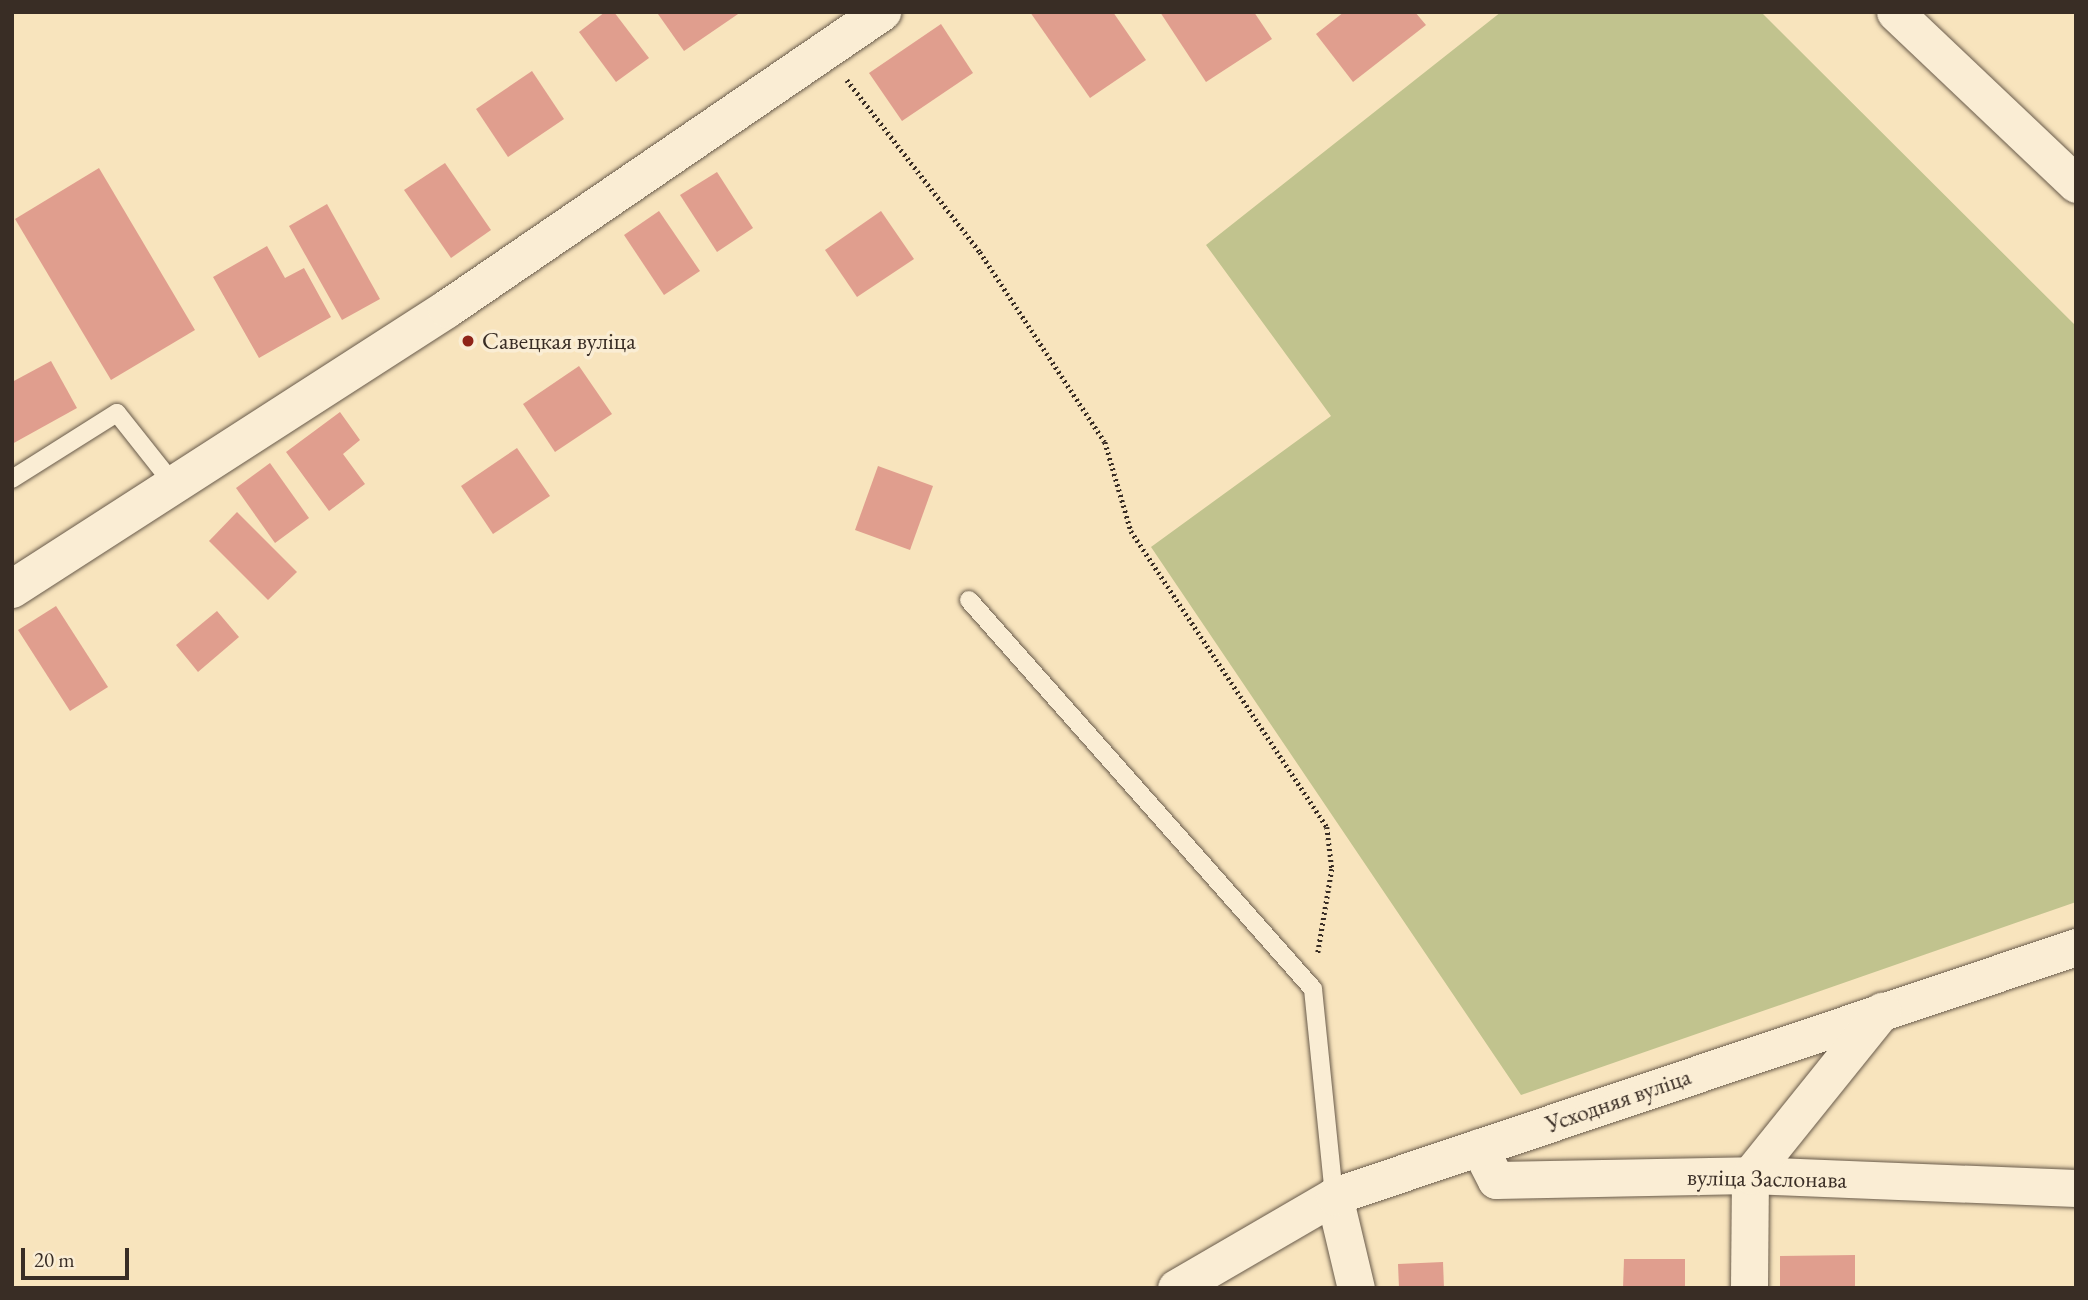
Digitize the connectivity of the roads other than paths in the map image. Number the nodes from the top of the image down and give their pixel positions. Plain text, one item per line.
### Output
1 (882, 12) edge
2 (1895, 12) edge
3 (2076, 184) edge
4 (12, 479) edge
5 (174, 485) junction
6 (13, 585) edge
7 (969, 600) dead end
8 (2076, 947) edge
9 (1882, 1011) junction
10 (1479, 1147) junction
11 (1750, 1175) junction
12 (2076, 1188) edge
13 (1334, 1196) junction
14 (1176, 1288) edge
15 (1356, 1288) edge
16 (1749, 1288) edge

1 - 5 street
2 - 3 street
4 - 5 lane
5 - 6 street
7 - 13 lane
8 - 9 street, Усходняя вуліца
9 - 10 street, Усходняя вуліца
9 - 11 street
10 - 11 street, вуліца Заслонава
10 - 13 street, Усходняя вуліца
11 - 12 street, вуліца Заслонава
11 - 16 street
13 - 14 street, Усходняя вуліца
13 - 15 street

